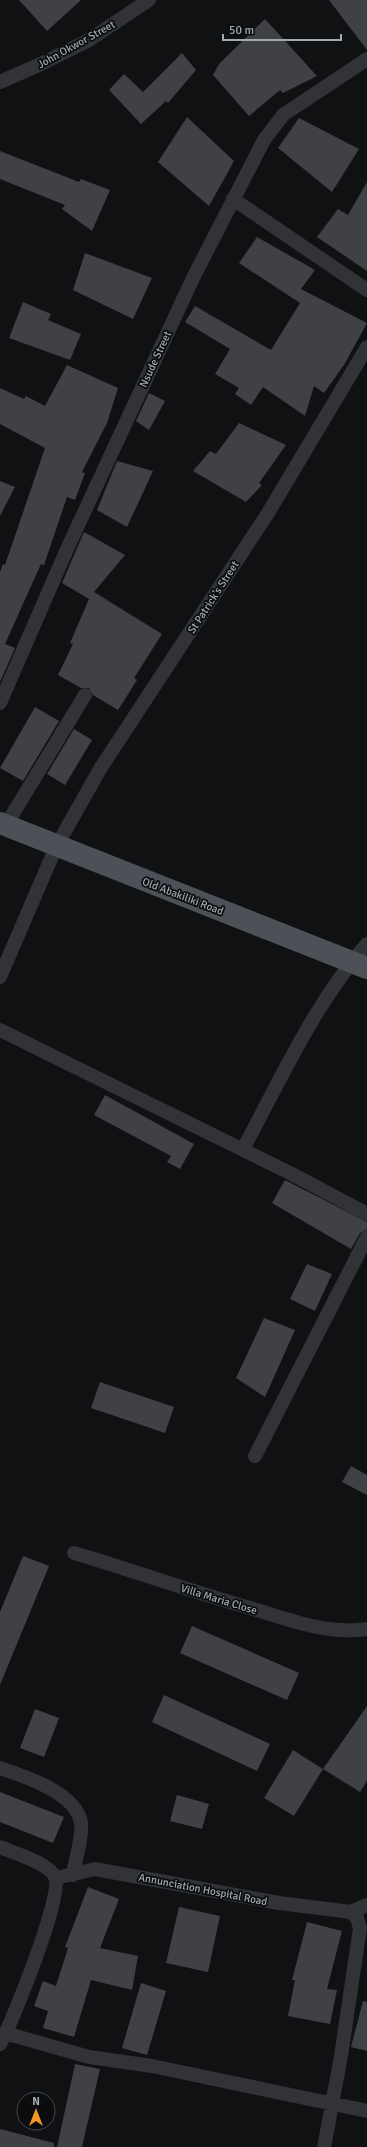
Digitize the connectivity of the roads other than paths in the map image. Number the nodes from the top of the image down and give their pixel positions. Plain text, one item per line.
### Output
1 (149, 0) edge
2 (367, 59) edge
3 (0, 82) edge
4 (233, 199) junction
5 (367, 290) edge
6 (367, 347) edge
7 (85, 695) dead end
8 (0, 703) edge
9 (3, 824) edge
10 (56, 847) junction
11 (367, 944) edge
12 (359, 965) edge
13 (0, 977) edge
14 (0, 1030) edge
15 (243, 1149) junction
16 (367, 1214) edge
17 (367, 1237) edge
18 (255, 1456) dead end
19 (74, 1553) dead end
20 (367, 1628) edge
21 (0, 1768) edge
22 (0, 1847) edge
23 (73, 1875) junction
24 (56, 1878) junction
25 (367, 1905) edge
26 (351, 1912) junction
27 (3, 2038) edge
28 (331, 2103) junction
29 (367, 2111) edge
30 (324, 2147) edge

1 - 3 street, John Okwor Street
2 - 4 street, Nsude Street
4 - 5 street
4 - 8 street, Nsude Street
6 - 10 street, St Patrick's Street
7 - 9 street
9 - 10 main road, Old Abakiliki Road
10 - 12 main road, Old Abakiliki Road
10 - 13 street, St Patrick's Street
11 - 12 street
12 - 15 street
14 - 15 street
15 - 16 street
17 - 18 street
19 - 20 street, Villa Maria Close
21 - 23 street
22 - 24 street
23 - 24 street, Annunciation Hospital Road
23 - 26 street, Annunciation Hospital Road
24 - 27 street
25 - 26 street
26 - 28 street
27 - 28 street
28 - 29 street
28 - 30 street

